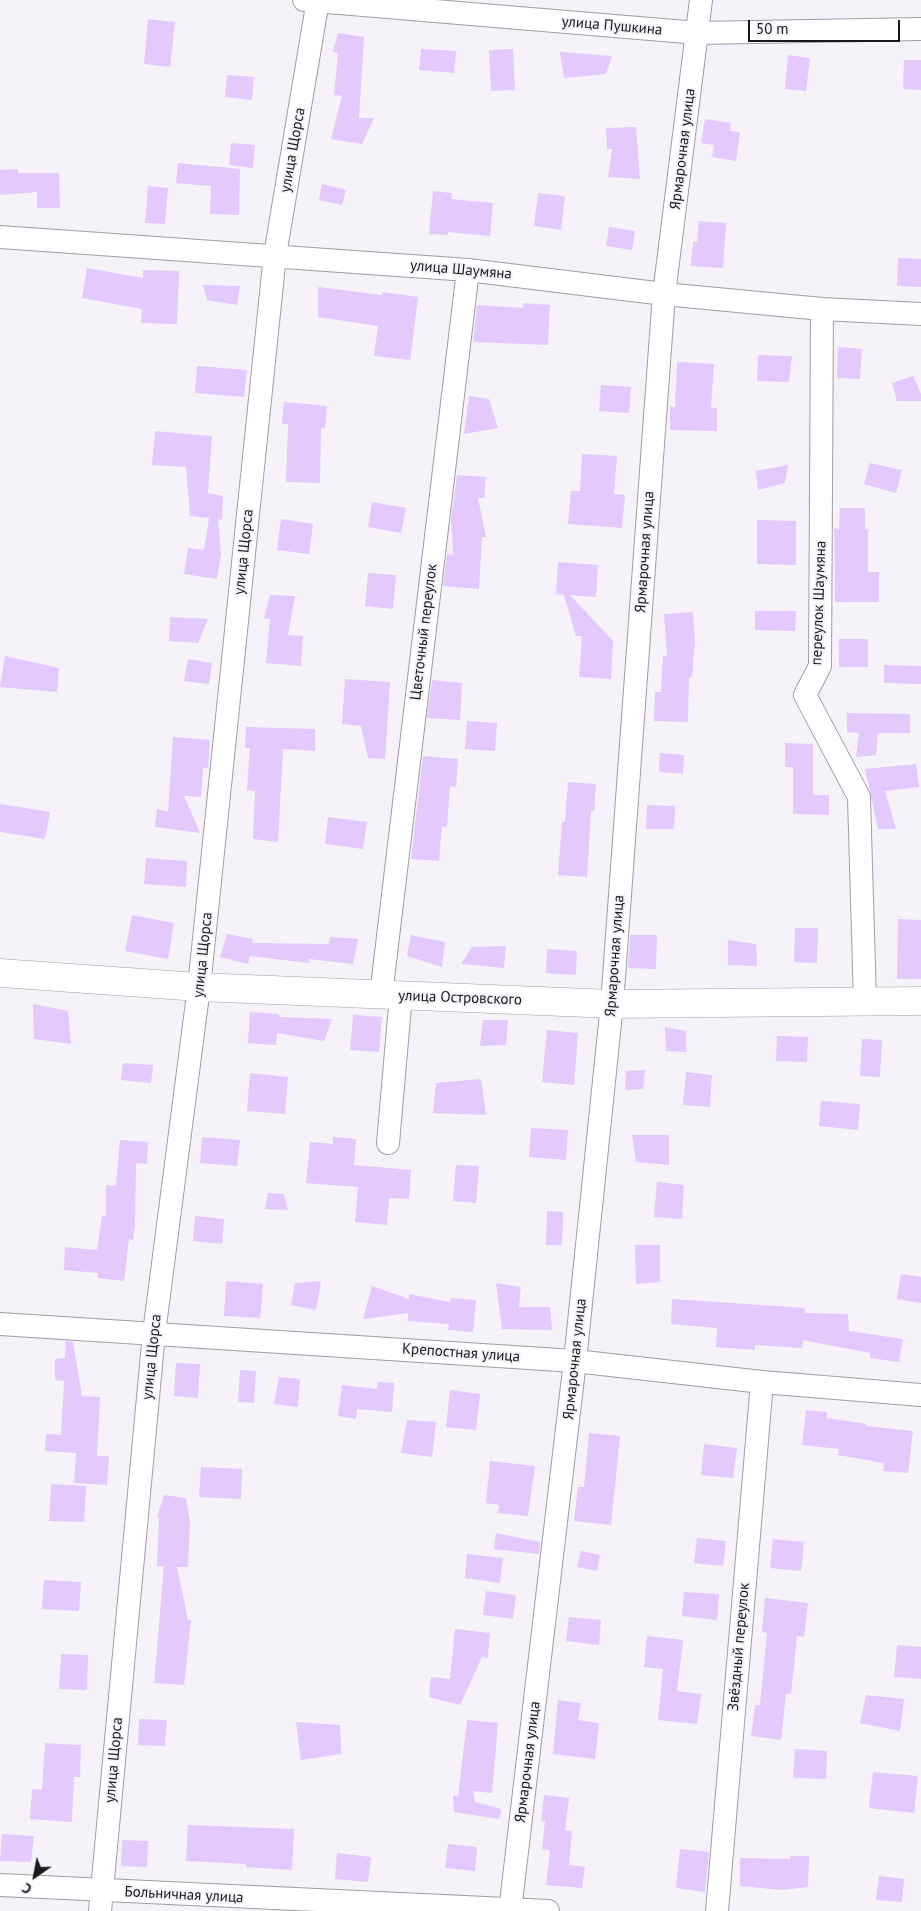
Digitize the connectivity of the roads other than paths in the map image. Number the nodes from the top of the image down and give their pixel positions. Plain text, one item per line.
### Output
1 (701, 0) edge
2 (313, 1) edge
3 (921, 29) edge
4 (698, 33) junction
5 (0, 237) edge
6 (275, 255) junction
7 (468, 270) junction
8 (664, 294) junction
9 (822, 309) junction
10 (921, 314) edge
11 (0, 973) edge
12 (199, 987) junction
13 (391, 995) junction
14 (921, 1001) edge
15 (865, 1002) junction
16 (612, 1004) junction
17 (388, 1143) dead end
18 (0, 1324) edge
19 (154, 1332) junction
20 (575, 1361) junction
21 (762, 1382) junction
22 (921, 1395) edge
23 (0, 1886) edge
24 (101, 1901) edge
25 (510, 1911) edge
26 (548, 1911) edge
27 (717, 1911) edge

1 - 4 street, Ярмарочная улица
2 - 4 street, улица Пушкина
2 - 6 street, улица Щорса
3 - 4 street, улица Пушкина
4 - 8 street, Ярмарочная улица
5 - 6 street, улица Шаумяна
6 - 7 street, улица Шаумяна
6 - 12 street, улица Щорса
7 - 8 street, улица Шаумяна
7 - 13 street, Цветочный переулок
8 - 9 street, улица Шаумяна
8 - 16 street, Ярмарочная улица
9 - 10 street, улица Шаумяна
9 - 15 street, переулок Шаумяна
11 - 12 street, улица Островского
12 - 13 street, улица Островского
12 - 19 street, улица Щорса
13 - 16 street, улица Островского
13 - 17 street, Цветочный переулок
14 - 15 street, улица Островского
15 - 16 street, улица Островского
16 - 20 street, Ярмарочная улица
18 - 19 street, Крепостная улица
19 - 20 street, Крепостная улица
19 - 24 street, улица Щорса
20 - 21 street, Крепостная улица
20 - 25 street, Ярмарочная улица
21 - 22 street, Крепостная улица
21 - 27 street, Звёздный переулок
23 - 24 street, Больничная улица
24 - 25 street, Больничная улица
25 - 26 street, Больничная улица

